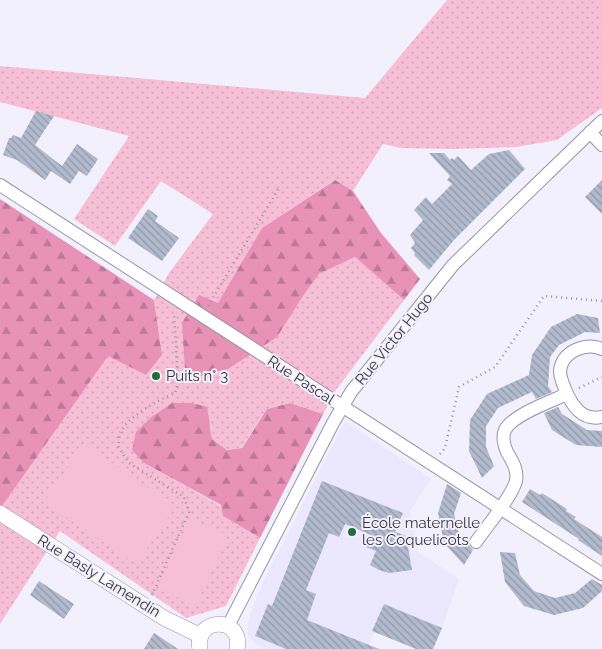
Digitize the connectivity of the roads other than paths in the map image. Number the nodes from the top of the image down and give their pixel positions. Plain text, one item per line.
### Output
1 (602, 120) edge
2 (590, 132) junction
3 (602, 145) edge
4 (0, 186) edge
5 (602, 349) edge
6 (567, 394) junction
7 (341, 406) junction
8 (602, 417) edge
9 (500, 508) junction
10 (0, 513) edge
11 (476, 542) dead end
12 (602, 574) edge
13 (228, 626) junction
14 (200, 643) edge
15 (237, 649) edge

1 - 2 street, Rue Victor Hugo
2 - 3 street
2 - 7 street, Rue Victor Hugo
4 - 7 street, Rue Pascal
5 - 6 street
6 - 8 street
6 - 9 street
7 - 9 street, Rue Pascal
7 - 13 street, Rue Victor Hugo
9 - 11 street
9 - 12 street, Rue Pascal
10 - 14 street, Rue Basly Lamendin
13 - 14 street
13 - 15 street

